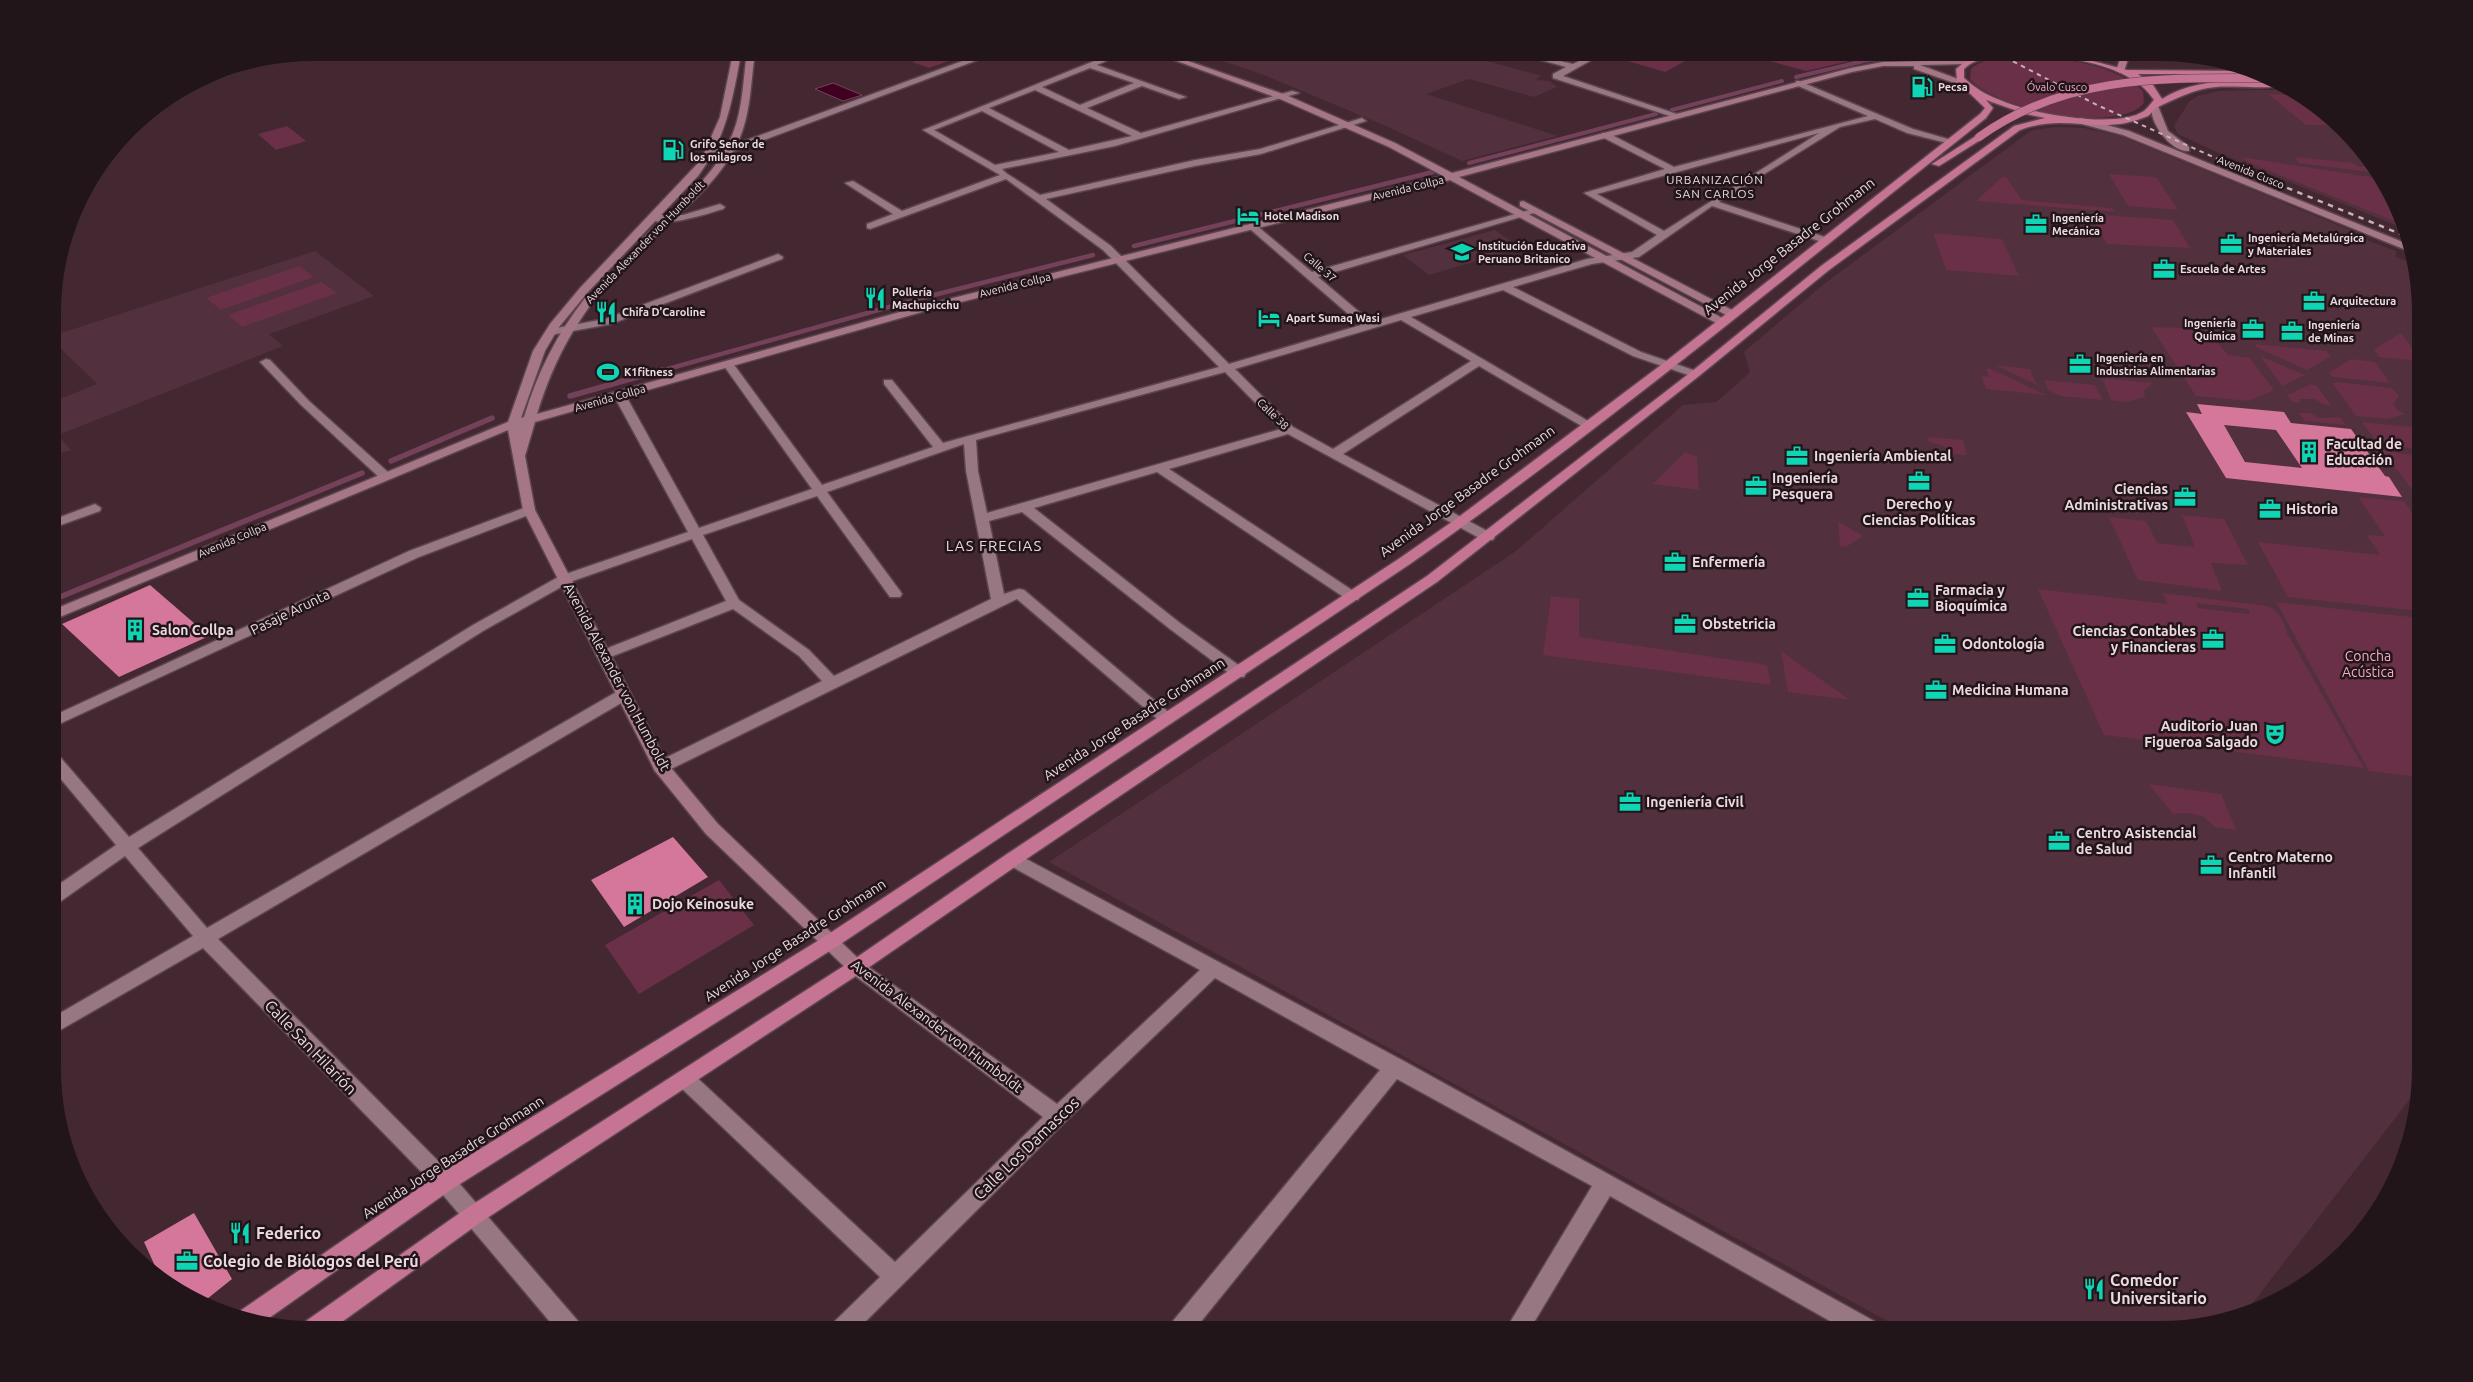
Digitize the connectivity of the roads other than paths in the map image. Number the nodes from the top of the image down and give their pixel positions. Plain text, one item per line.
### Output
1 (735, 61) edge
2 (750, 61) edge
3 (971, 61) edge
4 (1099, 61) edge
5 (1184, 61) edge
6 (1207, 61) edge
7 (1552, 61) edge
8 (1584, 61) edge
9 (1928, 61) edge
10 (1968, 61) edge
11 (2084, 61) edge
12 (2124, 61) edge
13 (1883, 64) junction
14 (1089, 65) junction
15 (1574, 67) junction
16 (1238, 71) dead end
17 (2121, 71) junction
18 (2234, 73) edge
19 (2251, 78) edge
20 (1266, 80) dead end
21 (1142, 83) junction
22 (1800, 83) junction
23 (1963, 84) junction
24 (2265, 84) edge
25 (1035, 87) junction
26 (1295, 93) junction
27 (1976, 94) junction
28 (1283, 96) junction
29 (1182, 97) dead end
30 (1328, 106) dead end
31 (2156, 107) junction
32 (982, 108) junction
33 (1080, 108) junction
34 (1676, 115) junction
35 (1874, 117) junction
36 (2059, 119) junction
37 (1350, 121) junction
38 (2082, 121) junction
39 (1371, 125) joint
40 (1837, 125) junction
41 (1605, 135) junction
42 (1140, 136) junction
43 (1979, 137) junction
44 (1404, 141) dead end
45 (1951, 141) junction
46 (713, 150) junction
47 (729, 150) junction
48 (1068, 152) junction
49 (1451, 165) dead end
50 (994, 168) junction
51 (1673, 170) junction
52 (1465, 173) junction
53 (1008, 176) junction
54 (1453, 176) junction
55 (850, 183) dead end
56 (1039, 198) junction
57 (1881, 199) junction
58 (1711, 203) junction
59 (1911, 204) junction
60 (720, 207) dead end
61 (1536, 211) junction
62 (901, 215) junction
63 (1523, 215) junction
64 (654, 218) junction
65 (668, 219) junction
66 (870, 226) dead end
67 (1253, 227) junction
68 (1664, 235) junction
69 (2400, 237) edge
70 (1825, 240) junction
71 (2402, 245) edge
72 (778, 258) dead end
73 (1623, 258) junction
74 (1119, 260) junction
75 (1604, 260) junction
76 (1310, 276) junction
77 (1505, 287) junction
78 (1403, 318) junction
79 (1727, 318) junction
80 (1370, 327) junction
81 (566, 331) junction
82 (551, 332) junction
83 (1479, 361) junction
84 (266, 362) dead end
85 (728, 364) junction
86 (1669, 364) junction
87 (1227, 368) junction
88 (1695, 374) junction
89 (888, 382) dead end
90 (620, 396) junction
91 (529, 420) junction
92 (513, 424) junction
93 (1589, 425) junction
94 (1289, 430) junction
95 (970, 438) junction
96 (941, 448) junction
97 (1334, 454) junction
98 (520, 459) junction
99 (1159, 468) junction
100 (385, 476) junction
101 (819, 490) junction
102 (1024, 507) junction
103 (95, 508) dead end
104 (529, 510) junction
105 (982, 519) junction
106 (61, 521) edge
107 (1461, 522) junction
108 (696, 533) junction
109 (1488, 536) junction
110 (565, 579) junction
111 (895, 594) dead end
112 (1353, 597) junction
113 (998, 601) junction
114 (734, 603) junction
115 (61, 611) edge
116 (603, 655) junction
117 (1239, 673) junction
118 (833, 684) junction
119 (623, 695) junction
120 (61, 718) edge
121 (1167, 719) junction
122 (661, 767) junction
123 (61, 769) edge
124 (128, 846) junction
125 (1013, 859) junction
126 (61, 892) edge
127 (204, 937) junction
128 (830, 942) junction
129 (856, 967) junction
130 (1213, 969) junction
131 (61, 1021) edge
132 (1395, 1066) junction
133 (685, 1079) junction
134 (1058, 1116) junction
135 (445, 1182) junction
136 (1606, 1183) junction
137 (474, 1215) junction
138 (895, 1277) junction
139 (254, 1314) edge
140 (327, 1321) edge
141 (563, 1321) edge
142 (851, 1321) edge
143 (1188, 1321) edge
144 (1522, 1321) edge
145 (1849, 1321) edge

1 - 46 main road, Avenida Alexander von Humboldt
2 - 47 main road, Avenida Alexander von Humboldt
3 - 47 street
4 - 14 street
5 - 28 main road
6 - 16 main road
7 - 15 street
8 - 15 street
9 - 13 main road, Avenida Collpa
10 - 23 highway
11 - 17 highway
12 - 17 main road
13 - 22 main road, Avenida Collpa
13 - 23 main road, Avenida Collpa
14 - 21 street
14 - 25 street
15 - 34 street
17 - 18 highway
17 - 31 highway
19 - 43 highway, bridge
20 - 26 main road
21 - 29 street
21 - 33 street
22 - 34 main road, Avenida Collpa
22 - 35 street
23 - 27 highway
24 - 31 highway
25 - 32 street
25 - 33 street
26 - 28 street
26 - 30 main road
27 - 36 highway
27 - 45 highway, Avenida Jorge Basadre Grohmann
28 - 37 main road
28 - 42 street
31 - 38 highway
31 - 69 main road, Avenida Cusco
32 - 48 street
32 - 50 street, Calle 38
33 - 42 street
34 - 41 main road, Avenida Collpa
35 - 40 street
35 - 45 street
36 - 38 highway
36 - 59 highway
37 - 39 street
37 - 54 main road
37 - 56 street
38 - 71 main road, Avenida Cusco
39 - 44 main road
40 - 51 street
40 - 58 street
41 - 51 street
41 - 52 main road, Avenida Collpa
42 - 48 street
43 - 57 highway
43 - 59 highway
45 - 57 highway, Avenida Jorge Basadre Grohmann
46 - 47 street
46 - 64 main road, Avenida Alexander von Humboldt
47 - 65 main road, Avenida Alexander von Humboldt
48 - 50 street
49 - 52 main road
50 - 53 street, Calle 38
51 - 68 street
52 - 54 main road, Avenida Collpa
52 - 61 main road
53 - 56 street, Calle 38
53 - 62 street
54 - 63 main road
54 - 67 main road, Avenida Collpa
55 - 62 street
56 - 74 street, Calle 38
57 - 70 highway, Avenida Jorge Basadre Grohmann
58 - 68 street
58 - 70 street
59 - 88 highway
60 - 65 street
61 - 63 street
61 - 73 main road
62 - 66 street
63 - 75 main road
63 - 76 street
64 - 65 street
64 - 82 main road, Avenida Alexander von Humboldt
65 - 81 main road, Avenida Alexander von Humboldt
67 - 74 main road, Avenida Collpa
67 - 76 street, Calle 37
68 - 73 street
70 - 79 highway, Avenida Jorge Basadre Grohmann
72 - 81 street
73 - 75 street
73 - 79 main road
74 - 85 main road, Avenida Collpa
74 - 87 street, Calle 38
75 - 77 street
75 - 79 main road
76 - 80 street, Calle 37
77 - 78 street
77 - 86 street
78 - 80 street
78 - 83 street
79 - 86 highway, Avenida Jorge Basadre Grohmann
80 - 87 street
81 - 82 street
81 - 91 main road, Avenida Alexander von Humboldt
82 - 92 main road, Avenida Alexander von Humboldt
83 - 93 street
83 - 97 street
84 - 100 street
85 - 90 main road, Avenida Collpa
85 - 101 street
86 - 88 street
86 - 93 highway, Avenida Jorge Basadre Grohmann
87 - 94 street, Calle 38
87 - 95 street
88 - 109 highway
89 - 96 street
90 - 91 main road, Avenida Collpa
90 - 108 street
91 - 92 main road, Avenida Collpa
91 - 98 main road, Avenida Alexander von Humboldt
92 - 98 main road, Avenida Alexander von Humboldt
92 - 100 main road, Avenida Collpa
93 - 107 highway, Avenida Jorge Basadre Grohmann
94 - 97 street, Calle 38
94 - 99 street
95 - 96 street
95 - 105 street
96 - 101 street
97 - 107 street, Calle 38
98 - 104 main road, Avenida Alexander von Humboldt
99 - 102 street
99 - 112 street
100 - 115 main road, Avenida Collpa
101 - 108 street
101 - 111 street
102 - 105 street
102 - 117 street
103 - 106 street
104 - 110 main road, Avenida Alexander von Humboldt
104 - 120 street, Pasaje Arunta
105 - 113 street
107 - 109 street, Calle 38
107 - 112 highway, Avenida Jorge Basadre Grohmann
108 - 110 street
108 - 114 street
109 - 125 highway
110 - 116 main road, Avenida Alexander von Humboldt
110 - 124 street
112 - 117 highway, Avenida Jorge Basadre Grohmann
113 - 118 street
113 - 121 street
114 - 116 street
114 - 118 street
116 - 119 main road, Avenida Alexander von Humboldt
117 - 121 highway, Avenida Jorge Basadre Grohmann
118 - 122 street
119 - 122 main road, Avenida Alexander von Humboldt
119 - 127 street
121 - 128 highway, Avenida Jorge Basadre Grohmann
122 - 128 main road, Avenida Alexander von Humboldt
123 - 124 street, Calle San Hilarión
124 - 126 street
124 - 127 street, Calle San Hilarión
125 - 129 highway
125 - 130 street
127 - 131 street
127 - 135 street, Calle San Hilarión
128 - 129 main road, Avenida Alexander von Humboldt
128 - 135 highway, Avenida Jorge Basadre Grohmann
129 - 133 highway
129 - 134 street, Avenida Alexander von Humboldt
130 - 132 street
130 - 134 street, Calle Los Damascos
132 - 136 street
132 - 143 street
133 - 137 highway
133 - 138 street
134 - 138 street, Calle Los Damascos
135 - 137 street, Calle San Hilarión
135 - 139 highway, Avenida Jorge Basadre Grohmann
136 - 144 street
136 - 145 street
137 - 140 highway
137 - 141 street, Calle San Hilarión
138 - 142 street, Calle Los Damascos

